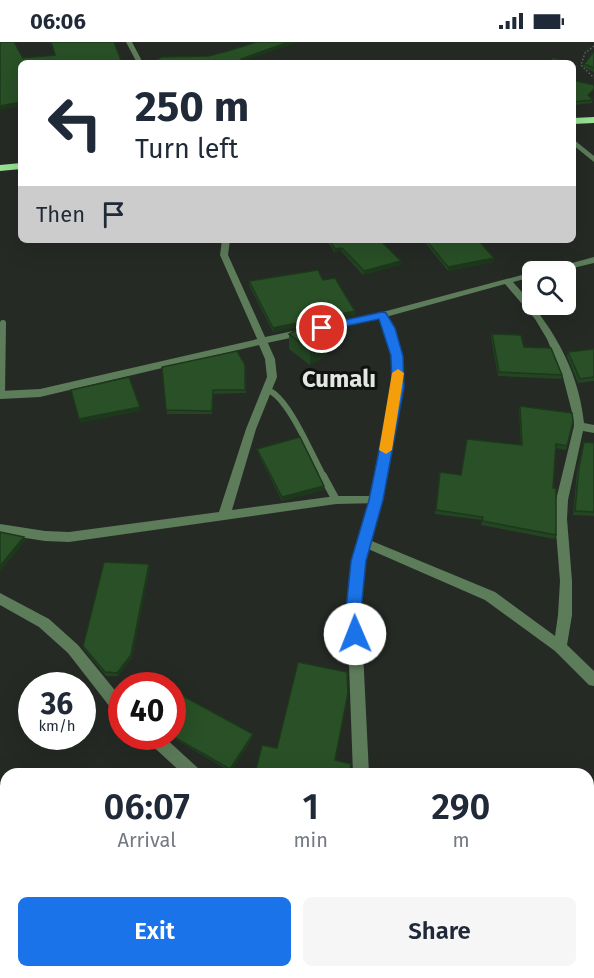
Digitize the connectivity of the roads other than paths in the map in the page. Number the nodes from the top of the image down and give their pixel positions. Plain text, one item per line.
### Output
1 (129, 42) edge
2 (138, 60) edge
3 (594, 112) edge
4 (576, 114) edge
5 (594, 120) edge
6 (576, 121) edge
7 (576, 144) edge
8 (18, 158) edge
9 (0, 159) edge
10 (594, 160) edge
11 (18, 166) edge
12 (0, 168) edge
13 (226, 243) edge
14 (594, 260) edge
15 (576, 264) edge
16 (522, 276) edge
17 (506, 280) junction
18 (382, 315) junction
19 (3, 323) dead end
20 (262, 341) junction
21 (268, 390) junction
22 (1, 395) edge
23 (579, 426) junction
24 (594, 429) edge
25 (336, 500) junction
26 (376, 500) junction
27 (224, 515) junction
28 (0, 530) edge
29 (363, 542) junction
30 (0, 599) edge
31 (560, 647) junction
32 (594, 680) edge
33 (108, 693) edge
34 (167, 750) edge
35 (187, 768) edge
36 (361, 768) edge

1 - 2 street
3 - 4 highway
5 - 6 highway
7 - 10 street
8 - 9 highway
11 - 12 highway
13 - 20 street
14 - 15 street
16 - 17 street
17 - 18 street
17 - 23 street
18 - 20 street
18 - 26 street
19 - 22 lane
20 - 21 street
20 - 22 street
21 - 25 lane
21 - 27 street
23 - 24 street
23 - 31 street
25 - 26 street
25 - 27 street
26 - 29 street
27 - 28 street
29 - 31 street
29 - 36 street
30 - 33 street
31 - 32 street
34 - 35 street

